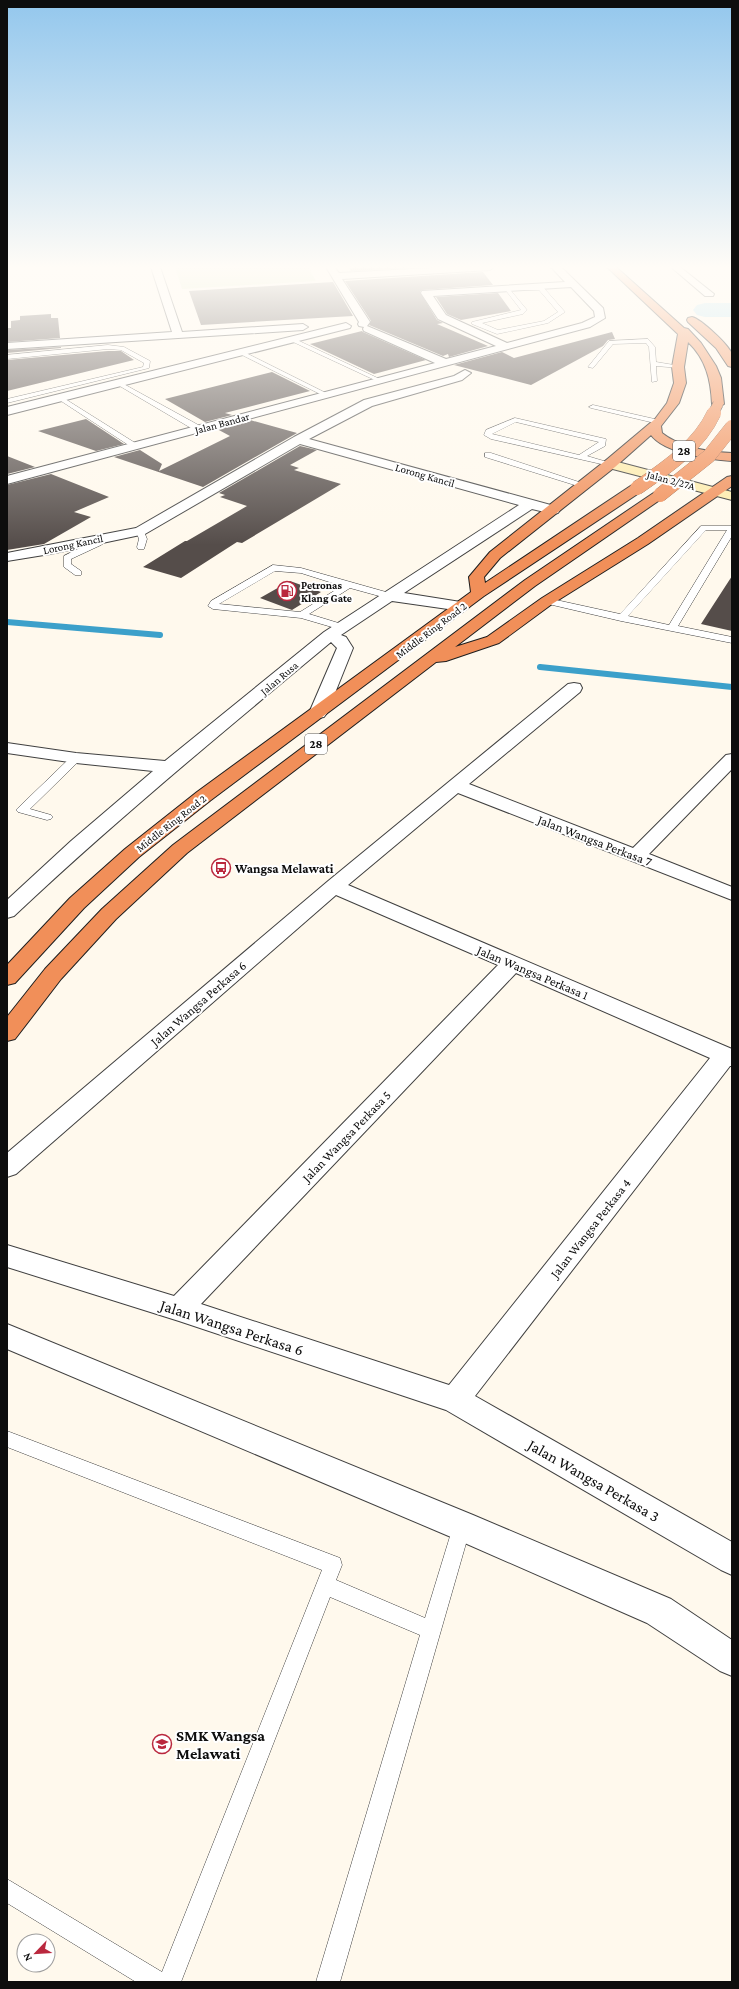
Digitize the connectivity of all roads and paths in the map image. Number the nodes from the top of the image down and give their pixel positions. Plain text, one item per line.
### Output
1 (144, 360) edge
2 (215, 360) edge
3 (256, 360) edge
4 (335, 360) edge
5 (438, 360) edge
6 (457, 360) edge
7 (597, 360) edge
8 (653, 360) edge
9 (679, 360) edge
10 (708, 360) edge
11 (445, 363) junction
12 (653, 364) junction
13 (591, 367) dead end
14 (678, 367) junction
15 (465, 373) dead end
16 (381, 381) junction
17 (654, 381) dead end
18 (120, 384) junction
19 (326, 395) junction
20 (60, 398) junction
21 (7, 401) edge
22 (593, 407) dead end
23 (7, 411) edge
24 (657, 424) junction
25 (732, 427) edge
26 (199, 429) junction
27 (298, 440) junction
28 (136, 446) junction
29 (623, 453) junction
30 (488, 455) dead end
31 (638, 457) dead end
32 (732, 457) edge
33 (579, 458) junction
34 (652, 460) dead end
35 (610, 464) junction
36 (7, 480) edge
37 (714, 481) junction
38 (732, 481) edge
39 (584, 485) junction
40 (732, 496) edge
41 (530, 504) junction
42 (553, 510) junction
43 (732, 529) edge
44 (140, 531) junction
45 (108, 537) junction
46 (141, 547) dead end
47 (7, 557) edge
48 (78, 573) dead end
49 (349, 585) junction
50 (479, 593) junction
51 (390, 596) junction
52 (547, 601) junction
53 (462, 606) junction
54 (302, 615) junction
55 (621, 618) junction
56 (672, 628) junction
57 (336, 631) junction
58 (732, 640) edge
59 (420, 665) junction
60 (574, 688) dead end
61 (318, 713) junction
62 (7, 748) edge
63 (76, 758) junction
64 (732, 758) edge
65 (169, 767) junction
66 (458, 786) junction
67 (47, 817) dead end
68 (636, 856) junction
69 (334, 886) junction
70 (732, 894) edge
71 (7, 911) edge
72 (513, 963) junction
73 (7, 978) edge
74 (7, 1033) edge
75 (728, 1056) edge
76 (7, 1167) edge
77 (7, 1256) edge
78 (179, 1309) junction
79 (7, 1336) edge
80 (455, 1400) junction
81 (7, 1439) edge
82 (462, 1526) junction
83 (730, 1553) edge
84 (325, 1584) junction
85 (431, 1630) junction
86 (732, 1659) edge
87 (7, 1890) edge
88 (157, 1982) edge
89 (169, 1982) edge
90 (328, 1982) edge

1 - 21 lane
2 - 18 street
3 - 19 lane
4 - 16 lane
5 - 11 street
6 - 11 street, Jalan Bandar
7 - 13 lane
8 - 12 lane
9 - 14 highway
10 - 50 highway, Middle Ring Road 2 / 28, bridge
11 - 16 street, Jalan Bandar
12 - 14 lane
12 - 17 lane
14 - 24 highway
15 - 27 street, Lorong Kancil
16 - 19 street, Jalan Bandar
18 - 20 street
18 - 26 lane
19 - 26 street, Jalan Bandar
20 - 23 street
20 - 28 lane
22 - 24 lane
24 - 29 highway
24 - 32 highway
25 - 59 highway, Middle Ring Road 2 / 28, bridge
26 - 28 street, Jalan Bandar
27 - 41 street, Lorong Kancil
27 - 44 street, Lorong Kancil
28 - 36 street, Jalan Bandar
29 - 31 main road, Jalan 2/27A
29 - 35 highway
30 - 39 lane
33 - 33 lane
33 - 35 lane
34 - 37 main road, Jalan 2/27A
35 - 37 main road, Jalan 2/27A
35 - 39 highway
37 - 38 highway
37 - 40 main road, Jalan 2/27A
37 - 52 highway
39 - 42 highway
41 - 42 street, Lorong Kancil
41 - 51 street, Jalan Rusa
42 - 50 highway
43 - 55 lane
43 - 56 lane
44 - 45 street, Lorong Kancil
44 - 46 lane
45 - 47 street, Lorong Kancil
45 - 48 lane
49 - 51 lane
49 - 54 lane
49 - 54 lane
50 - 53 highway, Middle Ring Road 2 / 28
51 - 53 street
51 - 57 street, Jalan Rusa
52 - 55 lane
52 - 59 highway
53 - 61 highway, Middle Ring Road 2 / 28
54 - 57 lane
55 - 56 lane
56 - 58 lane
57 - 61 street
57 - 65 street, Jalan Rusa
59 - 74 highway, Middle Ring Road 2 / 28
60 - 66 street, Jalan Wangsa Perkasa 6
61 - 73 highway, Middle Ring Road 2 / 28
62 - 63 street
63 - 65 street
63 - 67 lane
64 - 68 street
65 - 71 street, Jalan Rusa
66 - 68 street, Jalan Wangsa Perkasa 7
66 - 69 street, Jalan Wangsa Perkasa 6
68 - 70 street, Jalan Wangsa Perkasa 7
69 - 72 street, Jalan Wangsa Perkasa 1
69 - 76 street, Jalan Wangsa Perkasa 6
72 - 75 street, Jalan Wangsa Perkasa 1
72 - 78 street, Jalan Wangsa Perkasa 5
75 - 80 street, Jalan Wangsa Perkasa 4
77 - 78 street, Jalan Wangsa Perkasa 6
78 - 80 street, Jalan Wangsa Perkasa 6
79 - 82 street
80 - 83 street, Jalan Wangsa Perkasa 3
81 - 84 lane
82 - 85 lane
82 - 86 street
84 - 85 lane
84 - 89 lane
85 - 90 lane
87 - 88 lane

